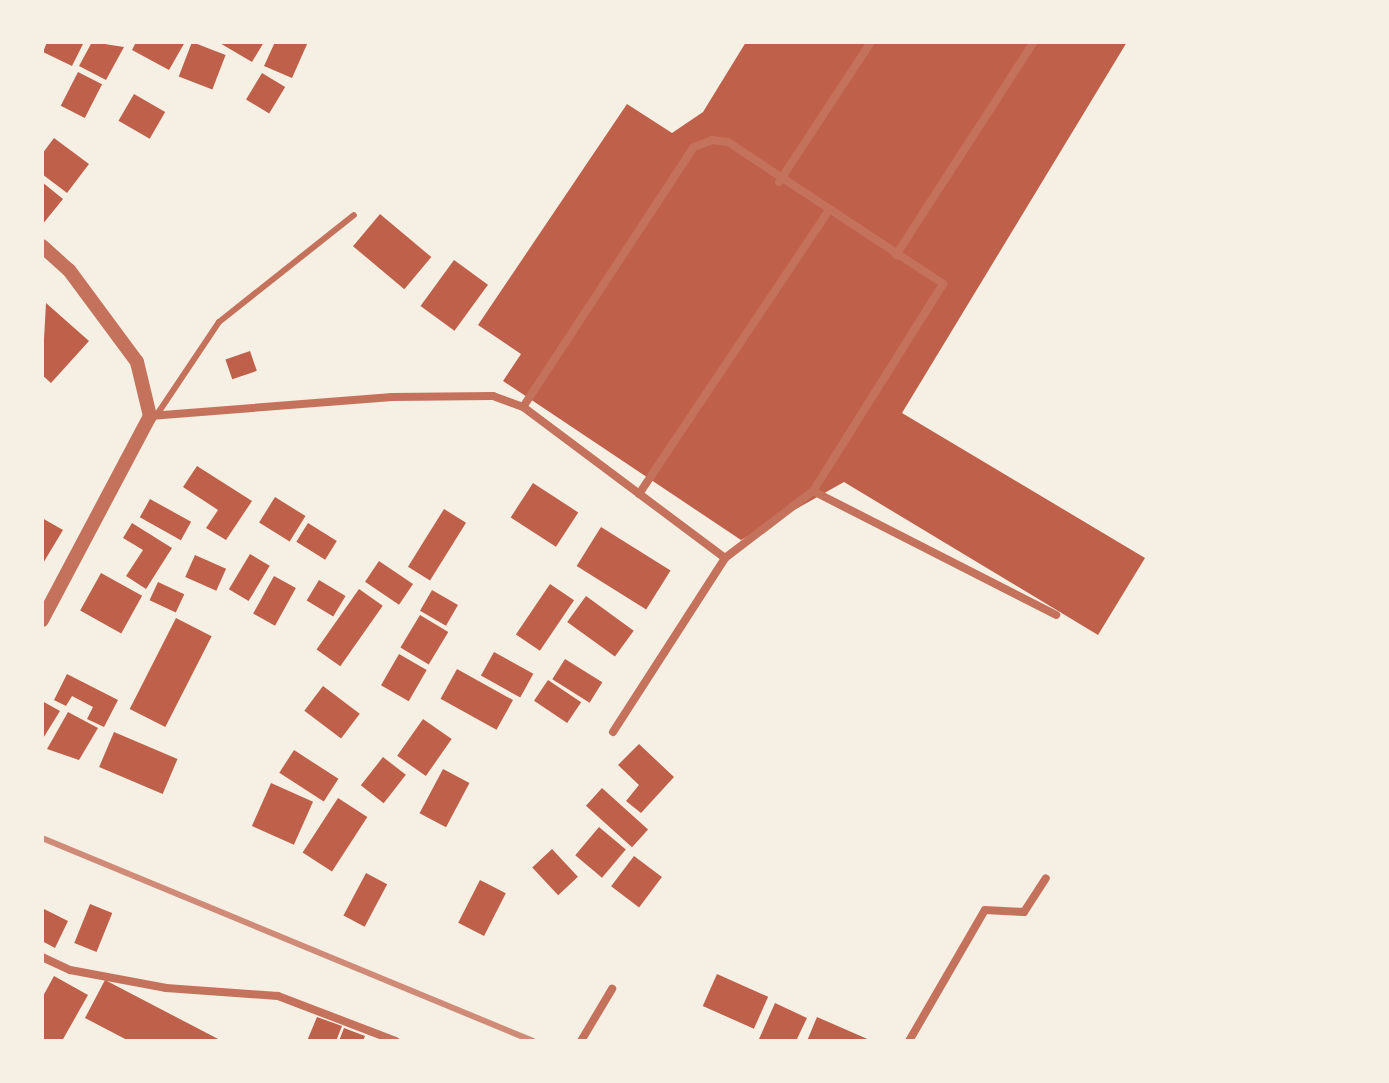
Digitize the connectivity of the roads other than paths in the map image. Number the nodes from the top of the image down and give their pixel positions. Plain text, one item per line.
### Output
1 (871, 42) edge
2 (1034, 42) edge
3 (779, 182) junction
4 (828, 212) junction
5 (354, 215) dead end
6 (42, 246) edge
7 (896, 255) junction
8 (523, 407) junction
9 (153, 416) junction
10 (813, 491) junction
11 (639, 494) junction
12 (725, 558) junction
13 (1056, 615) dead end
14 (42, 620) edge
15 (613, 732) dead end
16 (1046, 878) dead end
17 (42, 957) edge
18 (612, 989) dead end
19 (396, 1041) edge
20 (581, 1041) edge
21 (909, 1041) edge

1 - 3 street
2 - 7 street
3 - 4 street
3 - 8 street
4 - 7 street
4 - 11 street
5 - 9 lane
6 - 9 street
7 - 10 street
8 - 9 street
8 - 11 street
9 - 14 street
10 - 12 street
10 - 13 street
11 - 12 street
12 - 15 street
16 - 21 street
17 - 19 street
18 - 20 street

